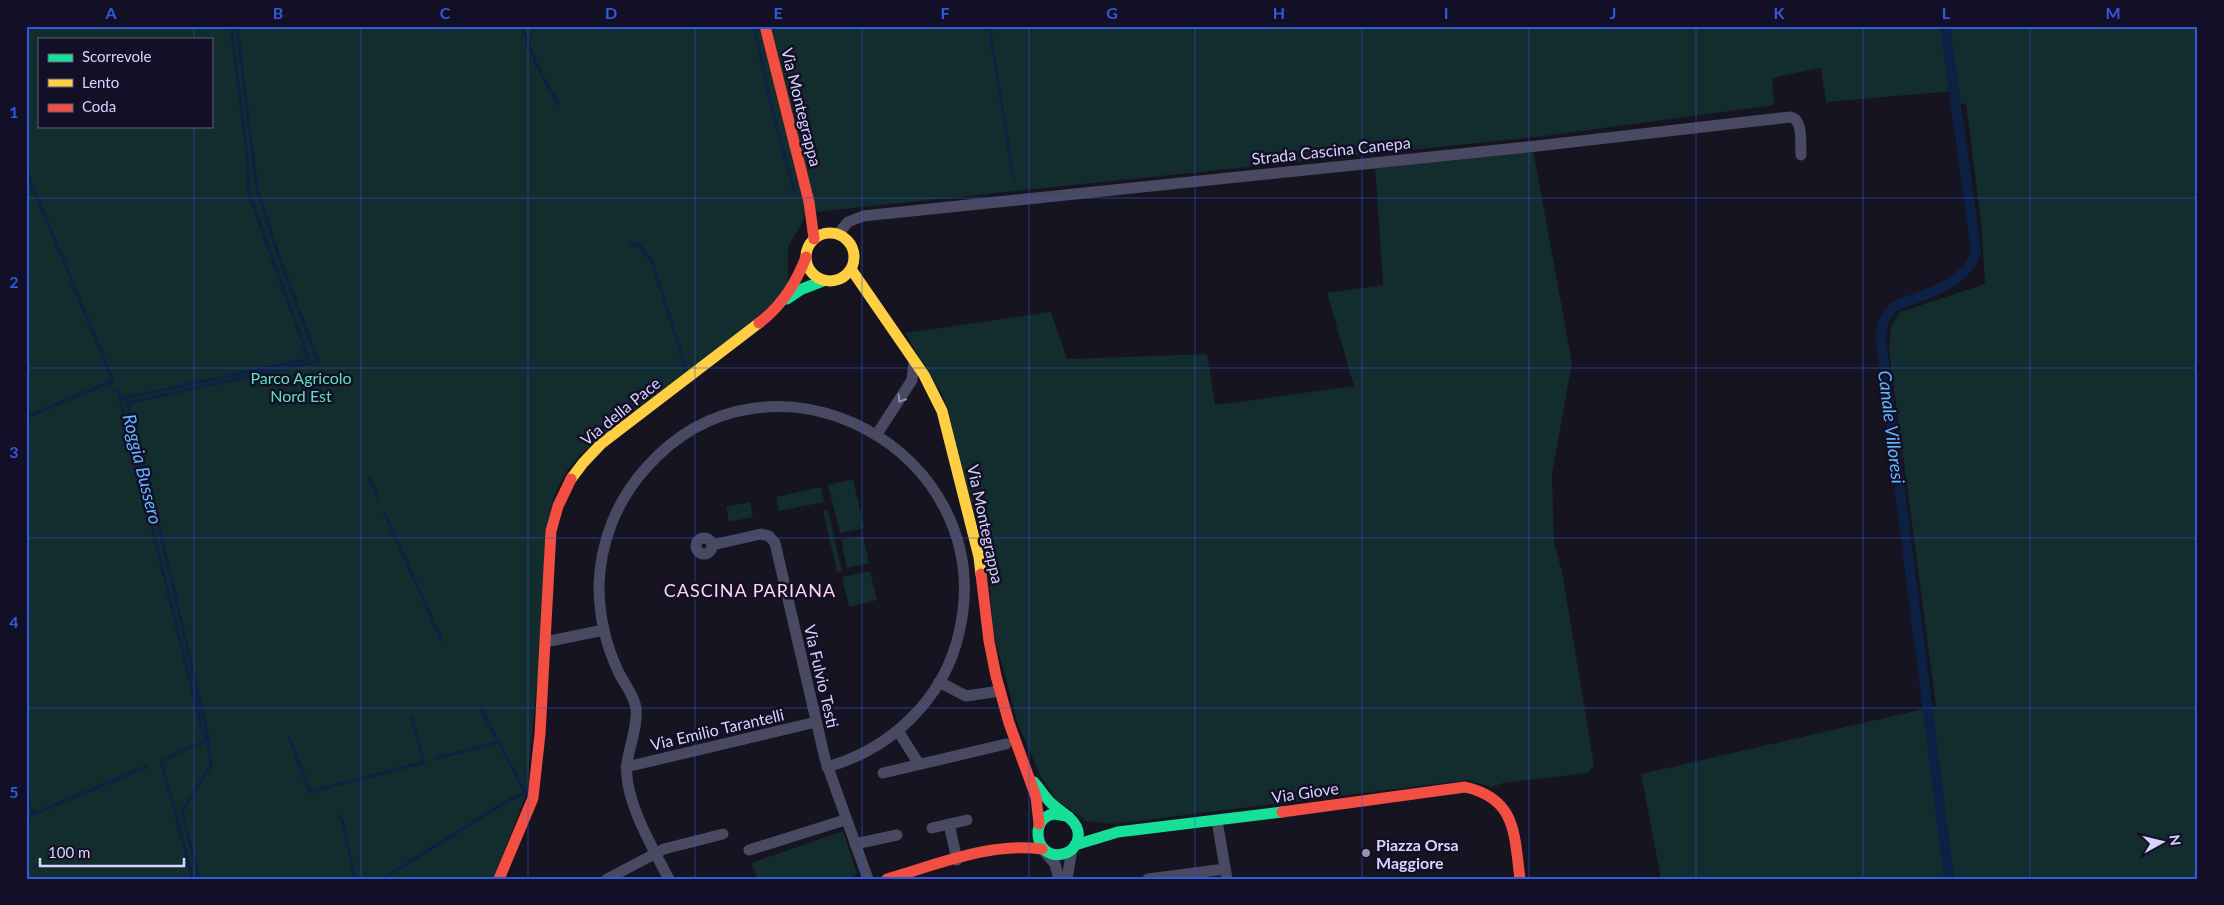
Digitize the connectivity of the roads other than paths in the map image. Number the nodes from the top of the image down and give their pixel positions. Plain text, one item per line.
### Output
1 (765, 26) edge
2 (1801, 155) dead end
3 (808, 196) junction
4 (835, 233) junction
5 (814, 239) junction
6 (806, 257) junction
7 (851, 270) junction
8 (829, 281) junction
9 (872, 303) junction
10 (778, 306) junction
11 (914, 361) junction
12 (877, 434) junction
13 (712, 545) dead end
14 (604, 630) junction
15 (545, 642) junction
16 (939, 682) junction
17 (1000, 691) junction
18 (816, 722) junction
19 (898, 731) junction
20 (1006, 744) dead end
21 (919, 764) junction
22 (626, 767) junction
23 (827, 767) junction
24 (1026, 770) junction
25 (883, 773) dead end
26 (1071, 819) junction
27 (845, 820) junction
28 (967, 820) dead end
29 (1218, 821) junction
30 (949, 824) junction
31 (1038, 827) junction
32 (932, 828) dead end
33 (1118, 832) junction
34 (723, 834) dead end
35 (897, 835) dead end
36 (855, 844) junction
37 (1074, 847) junction
38 (749, 850) dead end
39 (994, 850) junction
40 (1044, 850) junction
41 (656, 853) junction
42 (957, 860) junction
43 (1226, 874) edge
44 (498, 879) edge
45 (607, 879) edge
46 (669, 879) edge
47 (868, 879) edge
48 (887, 879) edge
49 (1059, 879) edge
50 (1067, 879) edge
51 (1148, 879) edge
52 (1520, 879) edge

1 - 3 street, Via Montegrappa
2 - 4 street, Strada Cascina Canepa
3 - 4 street, Via Montegrappa
3 - 5 street, Via Montegrappa
4 - 5 street
4 - 7 street
5 - 6 street
6 - 8 street
6 - 10 street, Via della Pace
7 - 8 street
7 - 9 street, Via Montegrappa
8 - 9 street, Via Montegrappa
8 - 10 street, Via della Pace
9 - 11 street, Via Montegrappa
10 - 15 street, Via della Pace
11 -> 12 street
11 - 17 street, Via Montegrappa
12 - 14 street
12 - 16 street
13 - 18 street, Via Fulvio Testi
14 - 15 street
14 - 22 street
15 - 44 street, Via della Pace
16 - 17 street
16 - 19 street
17 - 24 street, Via Montegrappa
18 - 22 street, Via Emilio Tarantelli
18 - 23 street, Via Fulvio Testi
19 - 21 street
19 - 23 street
20 - 21 street
21 - 25 street
22 - 41 street
23 - 27 street, Via Fulvio Testi
24 - 26 street, Via Montegrappa
24 - 31 street, Via Montegrappa
26 - 31 street
26 - 33 street, Via Giove
26 - 37 street
27 - 36 street, Via Fulvio Testi
27 - 38 street
28 - 30 street
29 - 33 street, Via Giove
29 - 43 street
29 - 52 street, Via Giove
30 - 32 street
30 - 42 street
31 - 39 street
31 - 40 street
33 - 37 street, Via Giove
34 - 41 street
35 - 36 street
36 - 47 street, Via Fulvio Testi
37 - 40 street
37 - 50 street
39 - 40 street
39 - 42 street
40 - 49 street
41 - 45 street
41 - 46 street
42 - 48 street
43 - 51 street

